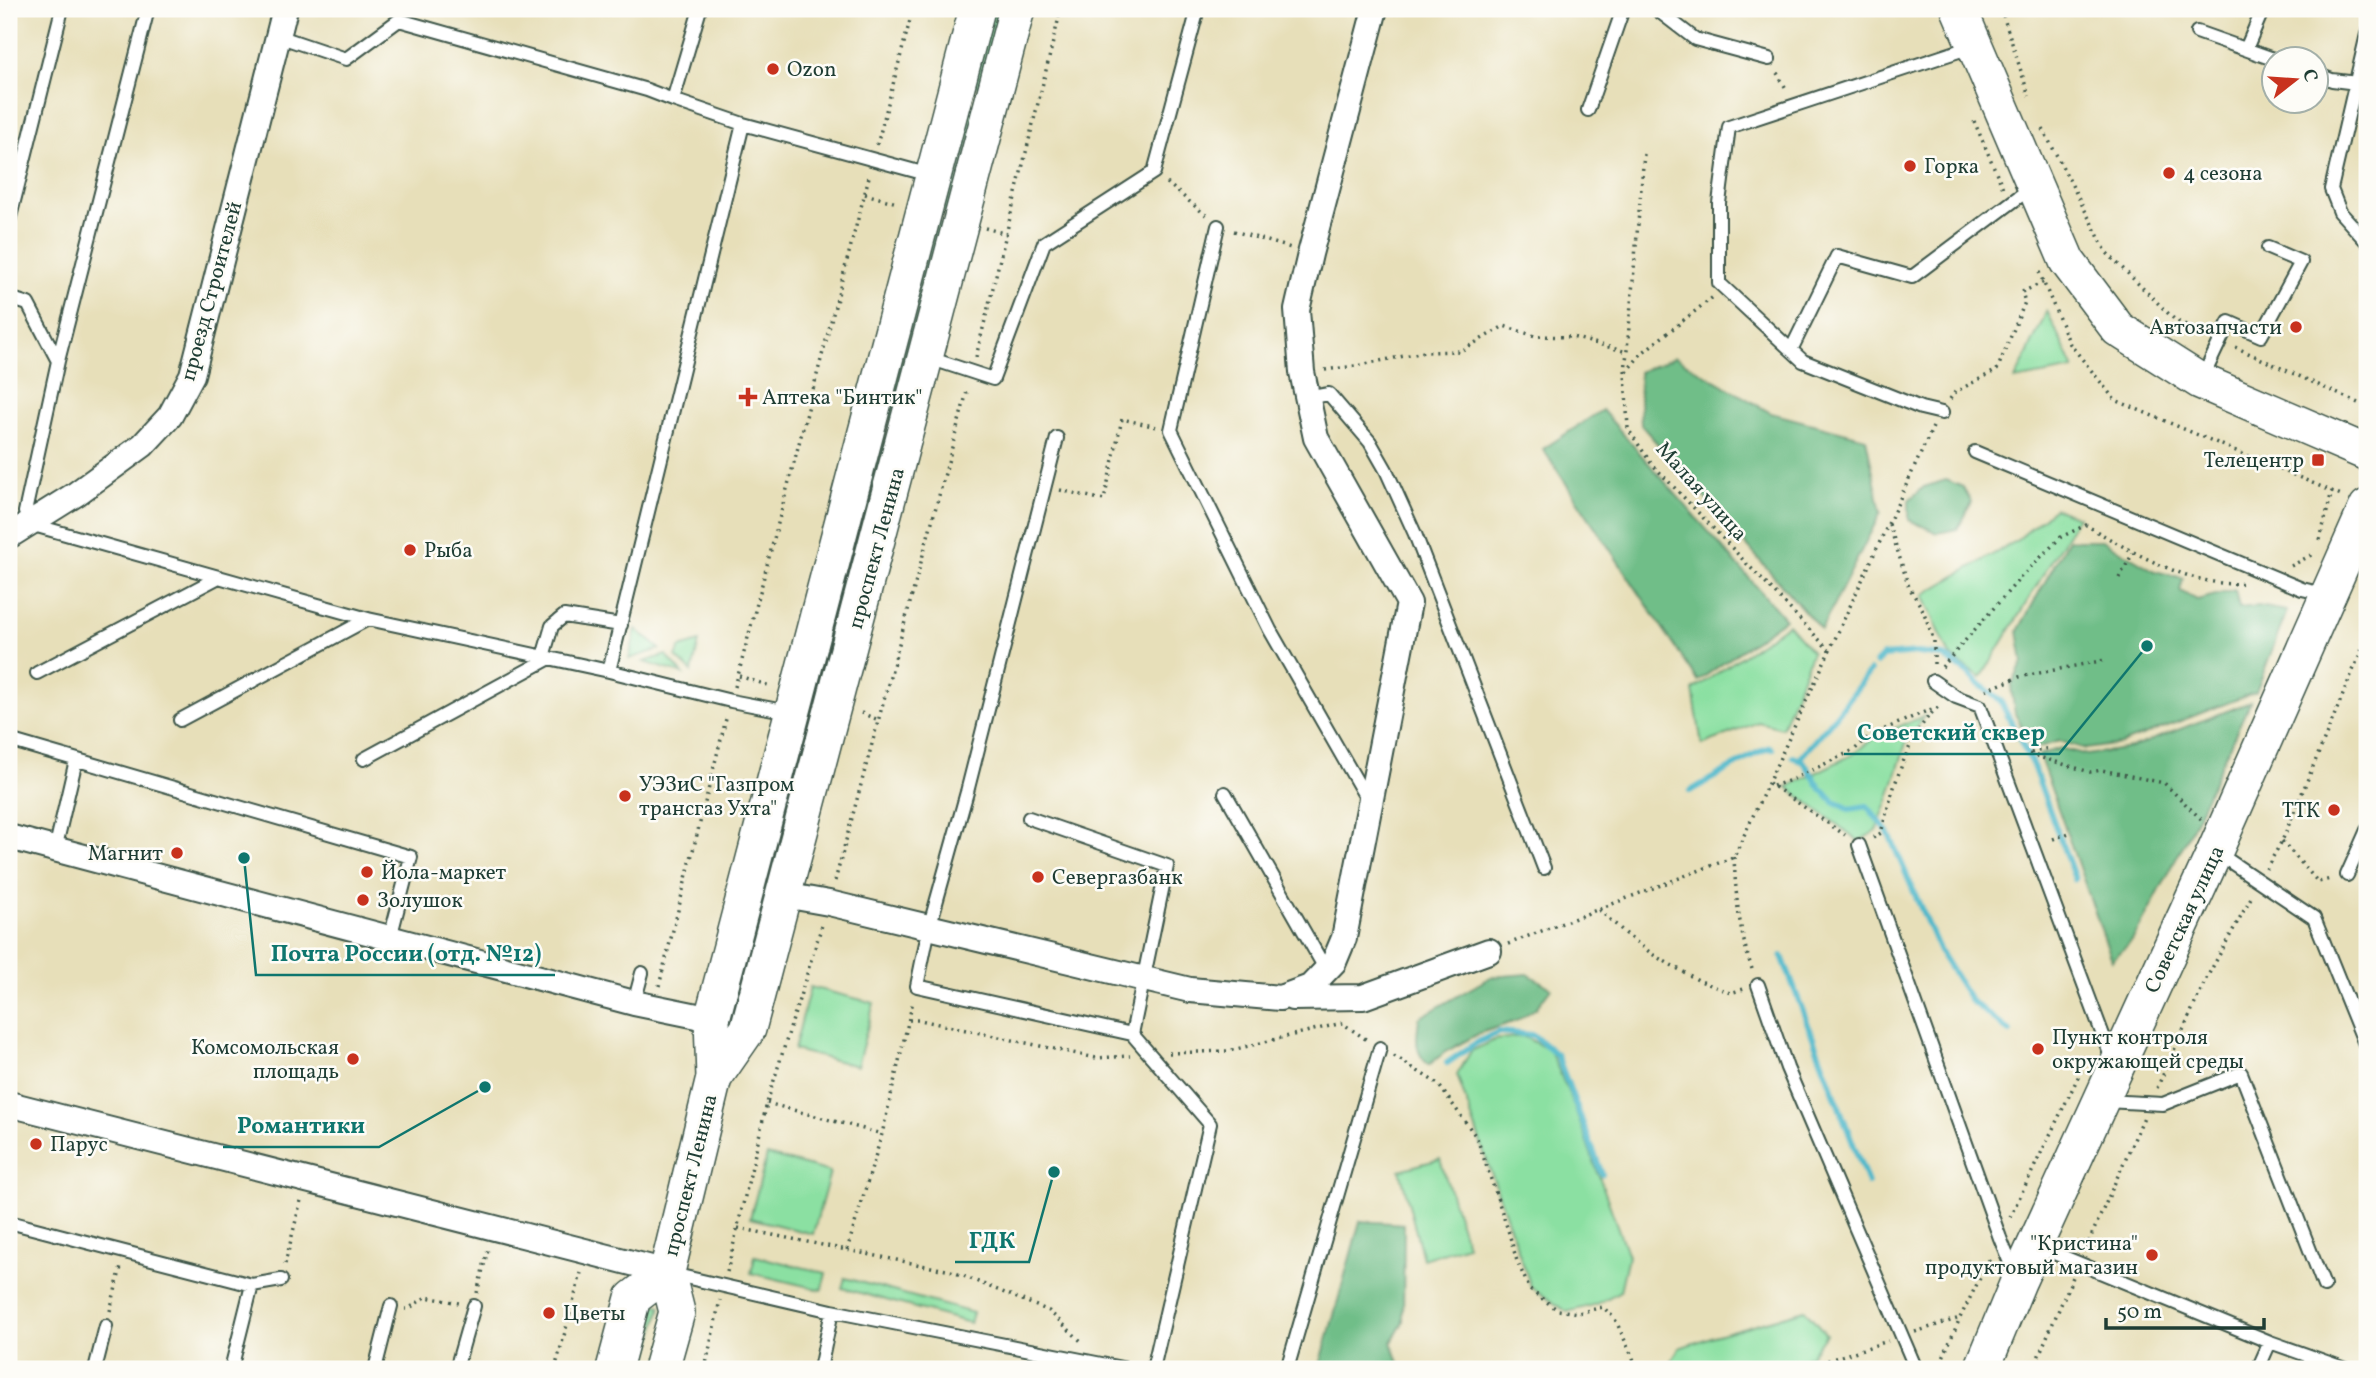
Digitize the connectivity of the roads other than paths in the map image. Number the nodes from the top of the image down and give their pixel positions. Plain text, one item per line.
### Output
1 (62, 9) edge
2 (148, 9) edge
3 (285, 9) edge
4 (700, 9) edge
5 (977, 9) edge
6 (1017, 9) edge
7 (1198, 9) edge
8 (1375, 9) edge
9 (1623, 9) edge
10 (1656, 9) edge
11 (1959, 9) edge
12 (2263, 9) edge
13 (2197, 32) dead end
14 (2367, 34) edge
15 (278, 36) junction
16 (1975, 46) junction
17 (2246, 48) junction
18 (2260, 54) edge
19 (1769, 59) road end
20 (2330, 79) edge
21 (2357, 83) junction
22 (673, 100) junction
23 (1588, 110) dead end
24 (743, 124) junction
25 (933, 176) junction
26 (2035, 185) junction
27 (9, 221) edge
28 (1218, 226) road end
29 (2367, 242) edge
30 (2268, 248) dead end
31 (9, 298) edge
32 (1791, 350) junction
33 (926, 357) junction
34 (58, 361) junction
35 (2200, 381) junction
36 (1306, 398) junction
37 (1942, 412) road end
38 (1057, 438) dead end
39 (1975, 452) dead end
40 (2367, 453) edge
41 (2367, 507) edge
42 (20, 530) edge
43 (219, 577) junction
44 (2329, 595) junction
45 (368, 619) junction
46 (621, 625) junction
47 (546, 657) junction
48 (609, 671) junction
49 (37, 673) dead end
50 (1933, 681) road end
51 (793, 713) junction
52 (180, 720) dead end
53 (9, 740) edge
54 (364, 759) dead end
55 (76, 760) junction
56 (1225, 793) dead end
57 (1370, 805) junction
58 (1029, 818) dead end
59 (2367, 830) edge
60 (2209, 836) junction
61 (9, 837) edge
62 (1859, 845) road end
63 (55, 850) junction
64 (1544, 868) dead end
65 (2347, 875) road end
66 (784, 895) junction
67 (929, 928) junction
68 (390, 938) junction
69 (1489, 951) road end
70 (1326, 971) junction
71 (642, 973) dead end
72 (1143, 979) junction
73 (1758, 985) road end
74 (1280, 998) junction
75 (633, 1003) junction
76 (712, 1019) junction
77 (1132, 1034) junction
78 (1380, 1048) road end
79 (2367, 1049) edge
80 (2115, 1068) junction
81 (714, 1078) junction
82 (2100, 1101) junction
83 (9, 1104) edge
84 (9, 1222) edge
85 (2035, 1245) junction
86 (667, 1272) junction
87 (281, 1280) road end
88 (2018, 1282) junction
89 (252, 1285) junction
90 (2324, 1286) dead end
91 (391, 1306) road end
92 (474, 1306) road end
93 (832, 1311) junction
94 (106, 1326) road end
95 (2270, 1342) junction
96 (94, 1369) edge
97 (231, 1369) edge
98 (375, 1369) edge
99 (456, 1369) edge
100 (614, 1369) edge
101 (662, 1369) edge
102 (820, 1369) edge
103 (1127, 1369) edge
104 (1153, 1369) edge
105 (1287, 1369) edge
106 (1916, 1369) edge
107 (1982, 1369) edge
108 (2258, 1369) edge
109 (2346, 1369) edge

1 - 27 lane
2 - 34 lane
3 - 15 street, проезд Строителей
4 - 22 lane
5 - 25 main road, проспект Ленина
6 - 33 main road, проспект Ленина
7 - 33 lane
8 - 36 street
9 - 23 lane
10 - 19 lane
11 - 16 main road
12 - 17 lane
13 - 17 lane
14 - 21 lane
15 - 22 lane
15 - 42 street, проезд Строителей
16 - 26 main road
16 - 32 lane
17 - 18 lane
20 - 21 lane
21 - 29 lane
22 - 24 lane
24 - 25 lane
24 - 46 lane
25 - 51 main road, проспект Ленина
26 - 32 lane
26 - 35 main road
28 - 57 lane
30 - 35 lane
31 - 34 lane
32 - 37 lane
33 - 66 main road, проспект Ленина
34 - 42 lane
35 - 40 main road
36 - 57 street
36 - 64 lane
38 - 67 lane
39 - 44 lane
41 - 44 main road, Советская улица
42 - 43 lane
43 - 45 lane
43 - 49 lane
44 - 60 main road, Советская улица
45 - 47 lane
45 - 52 lane
46 - 47 lane
46 - 48 lane
47 - 48 lane
47 - 54 lane
48 - 51 lane
50 - 80 lane
51 - 76 main road, проспект Ленина
53 - 55 lane
55 - 63 lane
55 - 68 lane
56 - 70 lane
57 - 70 street
58 - 72 lane
59 - 65 lane
60 - 79 lane
60 - 80 main road, Советская улица
61 - 63 street
62 - 88 lane
63 - 68 street
66 - 67 street
66 - 81 main road, проспект Ленина
67 - 72 street
67 - 77 lane
68 - 75 street
69 - 74 street
70 - 74 street
71 - 75 lane
72 - 74 street
72 - 77 lane
73 - 106 lane
75 - 76 street
76 - 81 main road, проспект Ленина
77 - 104 lane
78 - 105 lane
80 - 82 main road, Советская улица
81 - 86 main road, проспект Ленина
82 - 85 main road, Советская улица
82 - 90 lane
83 - 86 street
84 - 89 lane
85 - 88 main road, Советская улица
85 - 95 lane
86 - 93 lane
86 - 100 main road, проспект Ленина
86 - 101 main road, проспект Ленина
87 - 89 lane
88 - 107 main road, Советская улица
89 - 97 lane
91 - 98 lane
92 - 99 lane
93 - 102 lane
93 - 103 lane
94 - 96 lane
95 - 108 lane
95 - 109 lane

